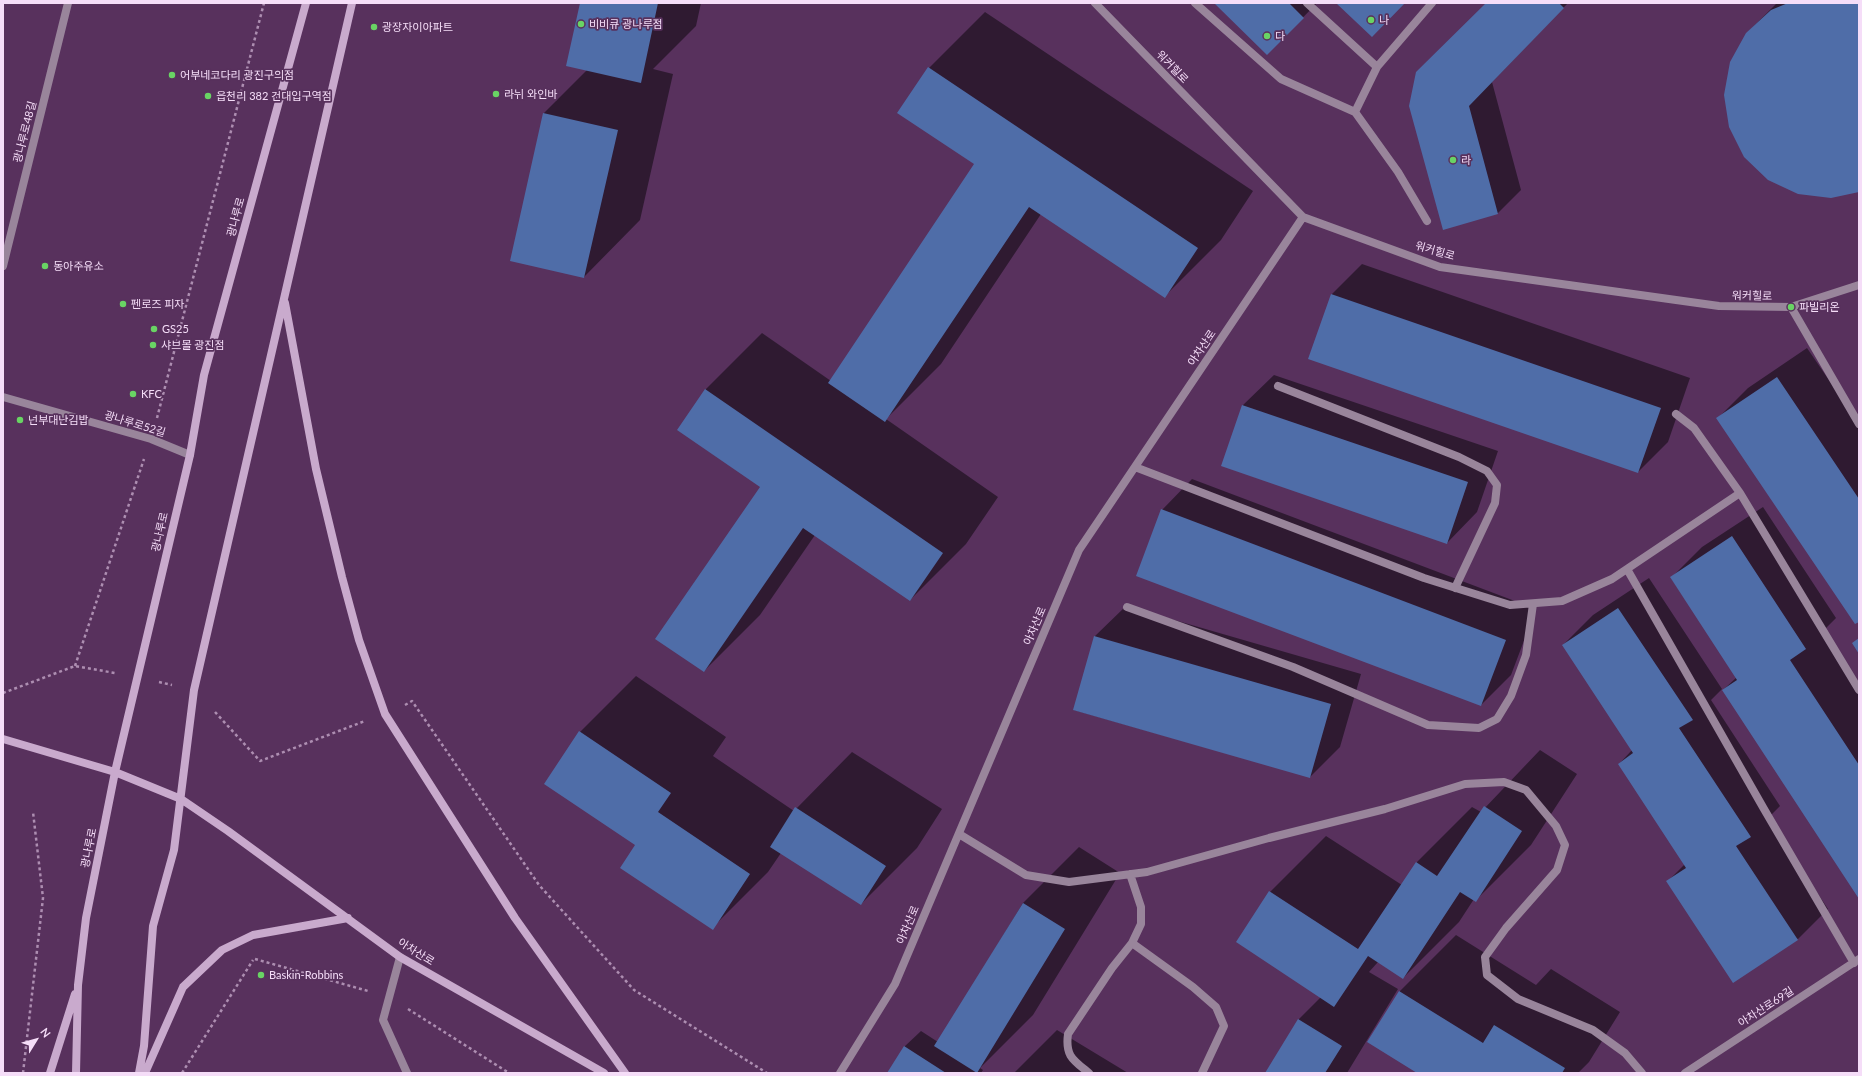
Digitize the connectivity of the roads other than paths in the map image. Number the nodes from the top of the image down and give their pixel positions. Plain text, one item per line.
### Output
1 (68, 3) edge
2 (306, 3) edge
3 (352, 3) edge
4 (1096, 3) edge
5 (1195, 3) edge
6 (1307, 3) edge
7 (1432, 3) edge
8 (1377, 67) junction
9 (1355, 112) junction
10 (1303, 217) junction
11 (1427, 221) dead end
12 (3, 266) edge
13 (1859, 285) edge
14 (284, 299) junction
15 (1791, 307) junction
16 (1278, 386) dead end
17 (3, 397) edge
18 (1676, 414) dead end
19 (1859, 424) edge
20 (190, 455) junction
21 (1135, 467) junction
22 (1740, 493) junction
23 (1627, 569) junction
24 (1455, 588) junction
25 (1533, 604) junction
26 (1127, 607) dead end
27 (1859, 690) edge
28 (3, 739) edge
29 (115, 772) junction
30 (181, 799) junction
31 (959, 834) junction
32 (1130, 874) junction
33 (348, 918) junction
34 (1132, 943) junction
35 (400, 957) junction
36 (1856, 961) edge
37 (78, 985) junction
38 (50, 1073) edge
39 (76, 1073) edge
40 (139, 1073) edge
41 (145, 1073) edge
42 (407, 1073) edge
43 (604, 1073) edge
44 (625, 1073) edge
45 (840, 1073) edge
46 (1089, 1073) edge
47 (1202, 1073) edge
48 (1642, 1073) edge
49 (1685, 1073) edge

1 - 12 street, 광나루로48길
2 - 20 main road, 광나루로
3 - 14 main road
4 - 10 street, 워커힐로
5 - 9 street
6 - 8 street
7 - 8 street
8 - 9 street
9 - 11 street
10 - 15 street, 워커힐로
10 - 21 street, 아차산로
13 - 15 street, 워커힐로
14 - 30 main road
14 - 44 main road
15 - 19 street
16 - 24 street
17 - 20 street, 광나루로52길
18 - 22 street
20 - 29 main road, 광나루로
21 - 24 street
21 - 31 street, 아차산로
22 - 23 street
22 - 27 street
23 - 25 street
23 - 36 street
24 - 25 street
25 - 26 street
28 - 29 main road, 아차산로
29 - 30 main road, 아차산로
29 - 37 main road, 광나루로
30 - 33 main road, 아차산로
30 - 40 main road
31 - 32 street
31 - 45 street, 아차산로
32 - 34 street
32 - 48 street
33 - 35 main road, 아차산로
33 - 41 main road
34 - 46 street
34 - 47 street
35 - 42 street
35 - 43 main road, 아차산로
36 - 49 street, 아차산로69길
37 - 38 main road
37 - 39 main road, 광나루로

